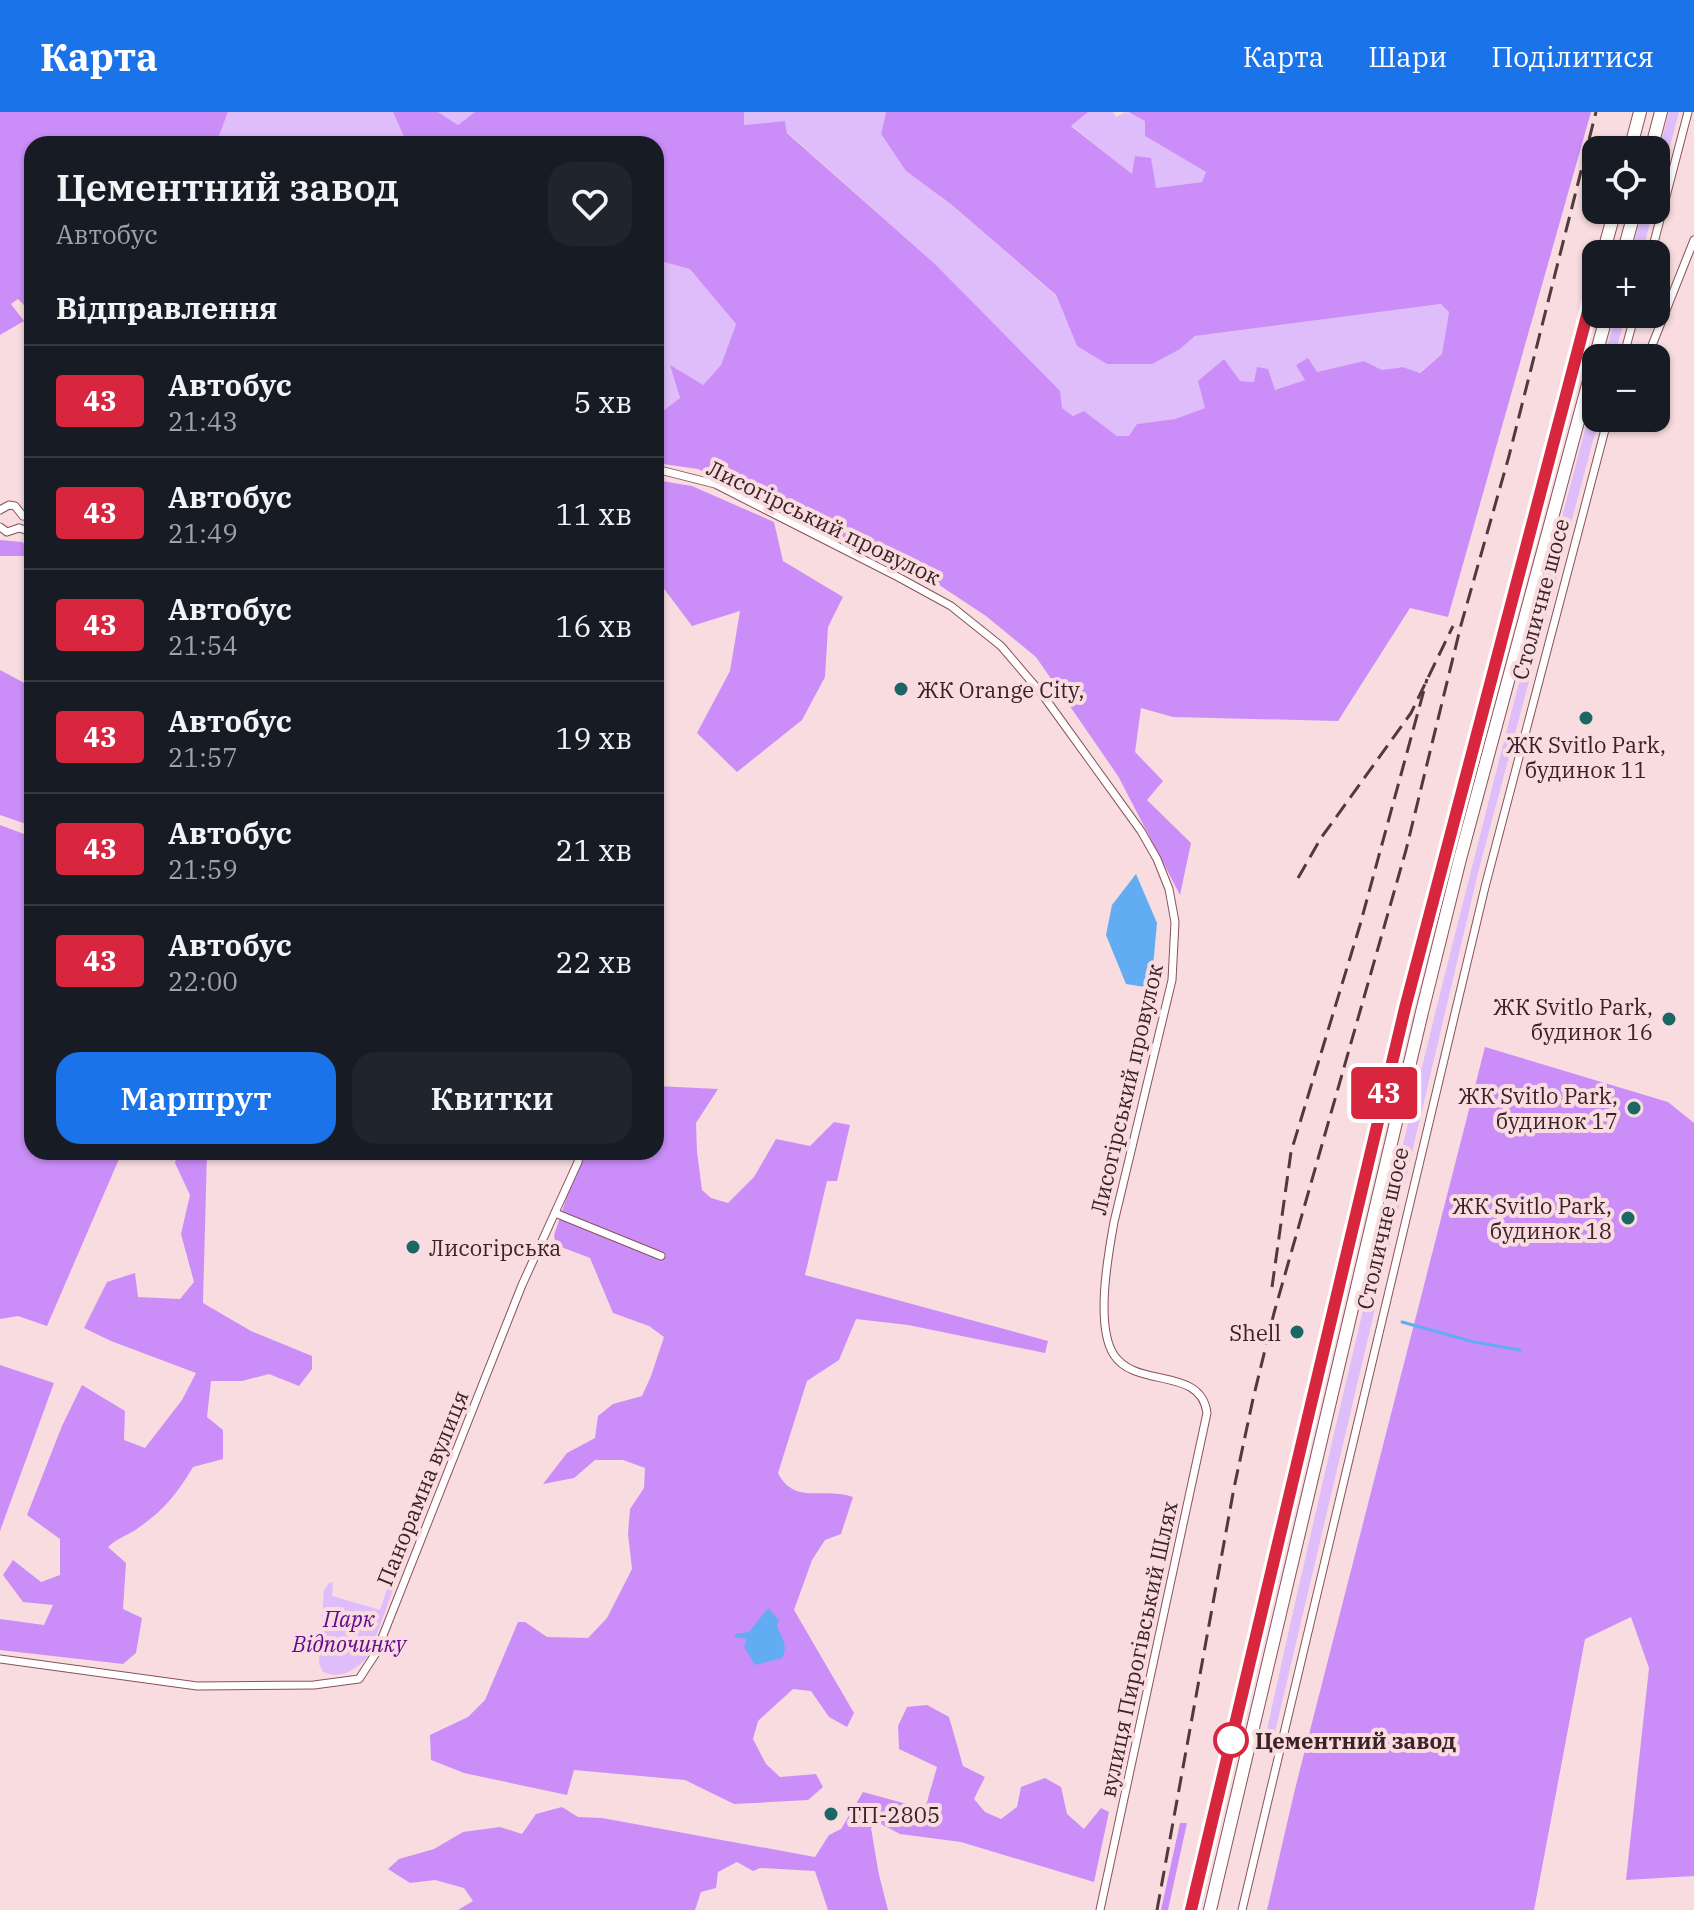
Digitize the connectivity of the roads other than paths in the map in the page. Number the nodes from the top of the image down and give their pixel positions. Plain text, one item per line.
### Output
1 (1640, 112) edge
2 (1661, 112) edge
3 (1688, 112) edge
4 (1634, 136) edge
5 (1655, 136) edge
6 (1654, 240) edge
7 (1694, 240) edge
8 (1584, 328) edge
9 (1603, 328) edge
10 (1653, 344) edge
11 (1604, 432) edge
12 (664, 471) edge
13 (0, 510) edge
14 (23, 516) joint
15 (0, 527) edge
16 (19, 528) junction
17 (24, 530) edge
18 (577, 1160) edge
19 (555, 1213) junction
20 (661, 1256) dead end
21 (1202, 1397) joint
22 (0, 1659) edge
23 (1100, 1910) edge
24 (1191, 1910) edge
25 (1210, 1910) edge
26 (1242, 1910) edge

1 - 4 highway
2 - 5 highway
3 - 6 street
7 - 10 street
8 - 24 highway, Столичне шосе
9 - 25 highway, Столичне шосе
11 - 26 street, Столичне шосе
12 - 21 street, Лисогірський провулок
13 - 14 street
14 - 16 street
15 - 16 street
16 - 17 street
18 - 19 street, Панорамна вулиця
19 - 20 street
19 - 22 street, Панорамна вулиця
21 - 23 street, вулиця Пирогівський Шлях

